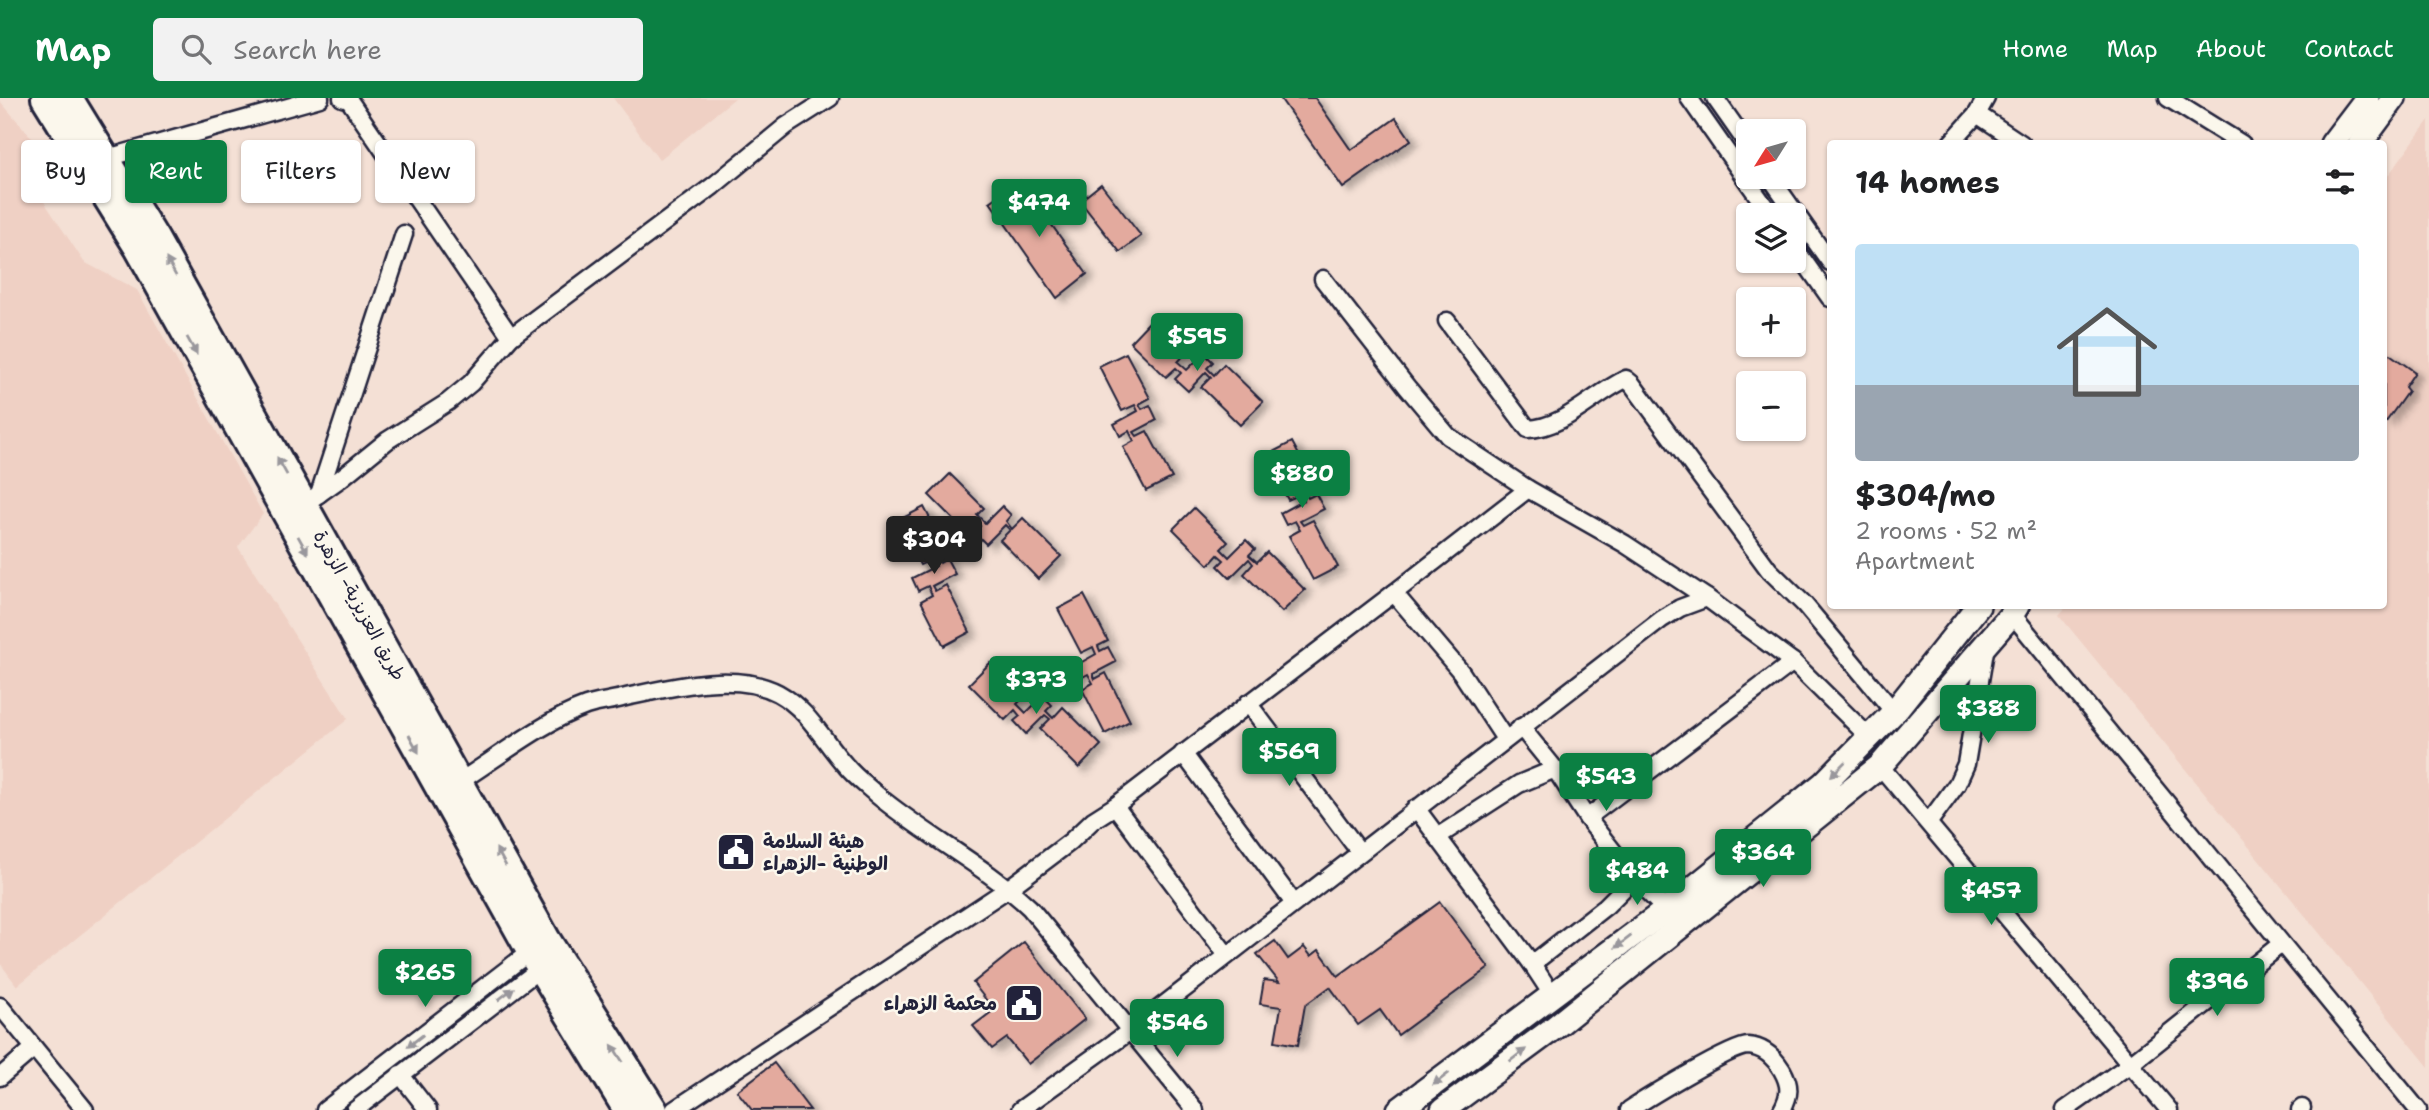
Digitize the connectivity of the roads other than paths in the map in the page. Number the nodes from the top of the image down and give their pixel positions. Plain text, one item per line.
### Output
1 (46, 98) edge
2 (69, 98) edge
3 (320, 98) edge
4 (342, 98) edge
5 (830, 98) edge
6 (1715, 98) edge
7 (1986, 98) edge
8 (2168, 98) edge
9 (2367, 98) edge
10 (2394, 98) edge
11 (1691, 99) edge
12 (1977, 114) junction
13 (1736, 128) edge
14 (96, 140) edge
15 (1954, 140) edge
16 (2016, 140) edge
17 (2236, 140) edge
18 (2335, 140) edge
19 (2363, 140) edge
20 (111, 157) edge
21 (111, 165) edge
22 (1778, 189) edge
23 (1763, 203) edge
24 (404, 234) dead end
25 (1827, 258) edge
26 (1806, 264) edge
27 (1323, 279) dead end
28 (1827, 294) edge
29 (1447, 321) dead end
30 (511, 337) junction
31 (1528, 489) junction
32 (303, 505) junction
33 (1394, 593) junction
34 (1707, 598) junction
35 (1976, 609) edge
36 (2014, 610) edge
37 (1987, 643) junction
38 (1793, 662) junction
39 (1248, 702) junction
40 (1894, 712) junction
41 (1521, 727) junction
42 (1870, 738) junction
43 (1505, 739) junction
44 (1183, 753) junction
45 (1880, 766) junction
46 (1555, 769) junction
47 (459, 782) junction
48 (1115, 806) junction
49 (1416, 808) junction
50 (1587, 818) junction
51 (1929, 822) junction
52 (1437, 837) junction
53 (1359, 851) junction
54 (1634, 878) junction
55 (1009, 888) junction
56 (1293, 902) junction
57 (1666, 909) junction
58 (2281, 944) junction
59 (544, 954) junction
60 (1226, 954) junction
61 (1532, 964) junction
62 (1553, 996) junction
63 (0, 1006) edge
64 (1130, 1031) junction
65 (34, 1048) junction
66 (2129, 1065) junction
67 (400, 1074) junction
68 (0, 1077) edge
69 (85, 1110) edge
70 (326, 1110) edge
71 (355, 1110) edge
72 (428, 1110) edge
73 (627, 1110) edge
74 (653, 1110) edge
75 (674, 1110) edge
76 (1020, 1110) edge
77 (1195, 1110) edge
78 (1399, 1110) edge
79 (1444, 1110) edge
80 (1629, 1110) edge
81 (1782, 1110) edge
82 (2065, 1110) edge
83 (2169, 1110) edge
84 (2418, 1110) edge

1 -> 32 main road, طريق العزيزية- الزهرة
2 - 14 main road, طريق العزيزية- الزهرة
3 - 20 street
4 - 30 street
5 - 30 street
6 - 13 street
7 - 12 street
8 - 17 street
9 - 18 street
10 - 19 street
11 - 23 street
12 - 15 street
12 - 16 street
32 -> 21 main road, طريق العزيزية- الزهرة
22 - 25 street
24 - 32 street
26 - 28 street
27 - 31 street
29 - 40 street
30 - 32 street
31 - 33 street
31 - 34 street
32 - 47 main road, طريق العزيزية- الزهرة
32 -> 59 main road, طريق العزيزية- الزهرة
33 - 39 street
33 - 43 street
34 - 38 street
34 - 41 street
35 - 40 street
36 - 37 street
36 - 58 street
37 - 45 street
37 - 51 street
38 - 42 street
38 - 50 street
39 - 44 street
39 - 53 street
40 - 42 street
41 - 43 street
41 - 46 street
42 -> 57 street
43 - 49 street
44 - 48 street
44 - 56 street
45 - 51 street
79 -> 45 street
46 - 50 street
46 - 52 street
47 - 55 street
59 -> 47 main road, طريق العزيزية- الزهرة
48 - 55 street
48 - 60 street
49 - 52 street
49 - 53 street
50 - 54 street
51 - 66 street
52 - 61 street
53 - 56 street
54 - 57 street
54 - 61 street
55 - 64 street
55 - 75 street
56 - 60 street
57 -> 62 street
58 - 66 street
58 - 84 street
67 -> 59 street
59 -> 70 street
59 - 73 main road, طريق العزيزية- الزهرة
74 -> 59 main road, طريق العزيزية- الزهرة
60 - 64 street
61 - 62 street
62 -> 78 street
63 - 65 street
64 - 76 street
64 - 77 street
65 - 68 street
65 - 69 street
66 - 82 street
66 - 83 street
67 - 71 street
67 - 72 street
80 - 81 street

